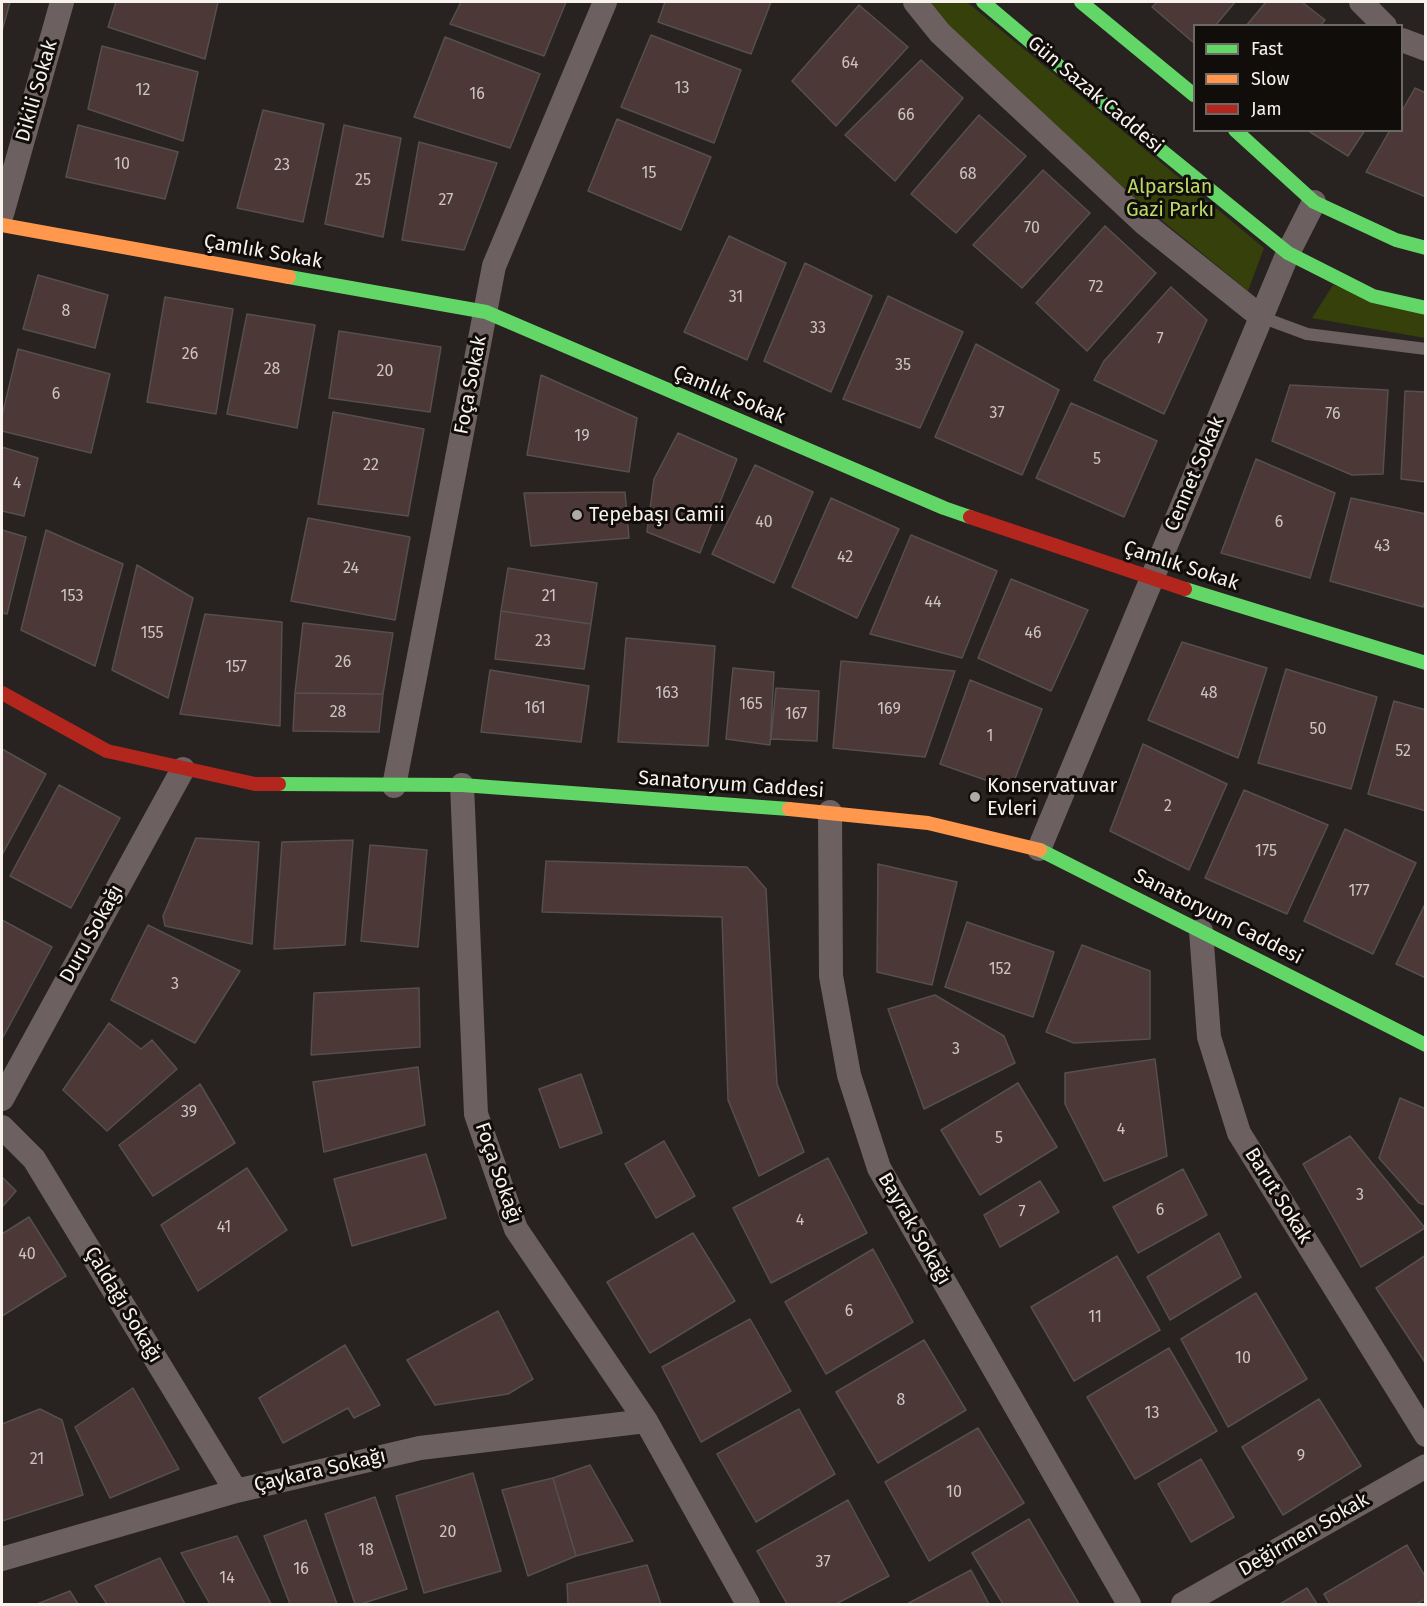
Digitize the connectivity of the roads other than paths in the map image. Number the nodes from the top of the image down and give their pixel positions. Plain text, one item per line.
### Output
1 (62, 2) edge
2 (605, 2) edge
3 (915, 2) edge
4 (984, 2) edge
5 (1081, 2) edge
6 (1361, 2) edge
7 (1383, 24) edge
8 (1403, 41) edge
9 (1425, 49) edge
10 (1193, 94) edge
11 (1237, 132) edge
12 (1314, 202) junction
13 (2, 214) edge
14 (2, 225) edge
15 (1425, 248) edge
16 (1288, 253) junction
17 (1425, 308) edge
18 (486, 312) junction
19 (1261, 317) junction
20 (1425, 349) edge
21 (1151, 578) junction
22 (1425, 663) edge
23 (2, 693) edge
24 (183, 769) junction
25 (462, 785) junction
26 (394, 786) junction
27 (830, 812) junction
28 (1039, 849) junction
29 (1202, 931) junction
30 (1425, 1045) edge
31 (2, 1099) edge
32 (2, 1127) edge
33 (646, 1421) junction
34 (1425, 1435) edge
35 (1425, 1466) edge
36 (236, 1491) junction
37 (2, 1559) edge
38 (748, 1605) edge
39 (1129, 1605) edge
40 (1183, 1605) edge

1 - 13 street, Dikili Sokak
2 - 18 street, Foça Sokak
3 - 19 street
4 - 16 main road, Gün Sazak Caddesi
5 - 10 main road
6 - 7 street
8 - 9 street
11 - 12 main road
12 - 15 main road
12 - 16 street, Cennet Sokak
14 - 18 main road, Çamlık Sokak
16 - 17 main road, Gün Sazak Caddesi
16 - 19 street, Cennet Sokak
18 - 21 main road, Çamlık Sokak
18 - 26 street, Foça Sokak
19 - 20 lane
19 - 21 street, Cennet Sokak
21 - 22 main road, Çamlık Sokak
21 - 28 street, Cennet Sokak
23 - 24 main road, Sanatoryum Caddesi
24 - 26 main road, Sanatoryum Caddesi
24 - 31 street, Duru Sokağı
25 - 26 main road, Sanatoryum Caddesi
25 - 27 main road, Sanatoryum Caddesi
25 - 33 street, Foça Sokağı
27 - 28 main road, Sanatoryum Caddesi
27 - 39 street, Bayrak Sokağı
28 - 29 main road, Sanatoryum Caddesi
29 - 30 main road, Sanatoryum Caddesi
29 - 34 street, Barut Sokak
32 - 36 street, Çaldağı Sokağı
33 - 36 street, Çaykara Sokağı
33 - 38 street, Foça Sokağı
35 - 40 street, Değirmen Sokak
36 - 37 street, Çaykara Sokağı

